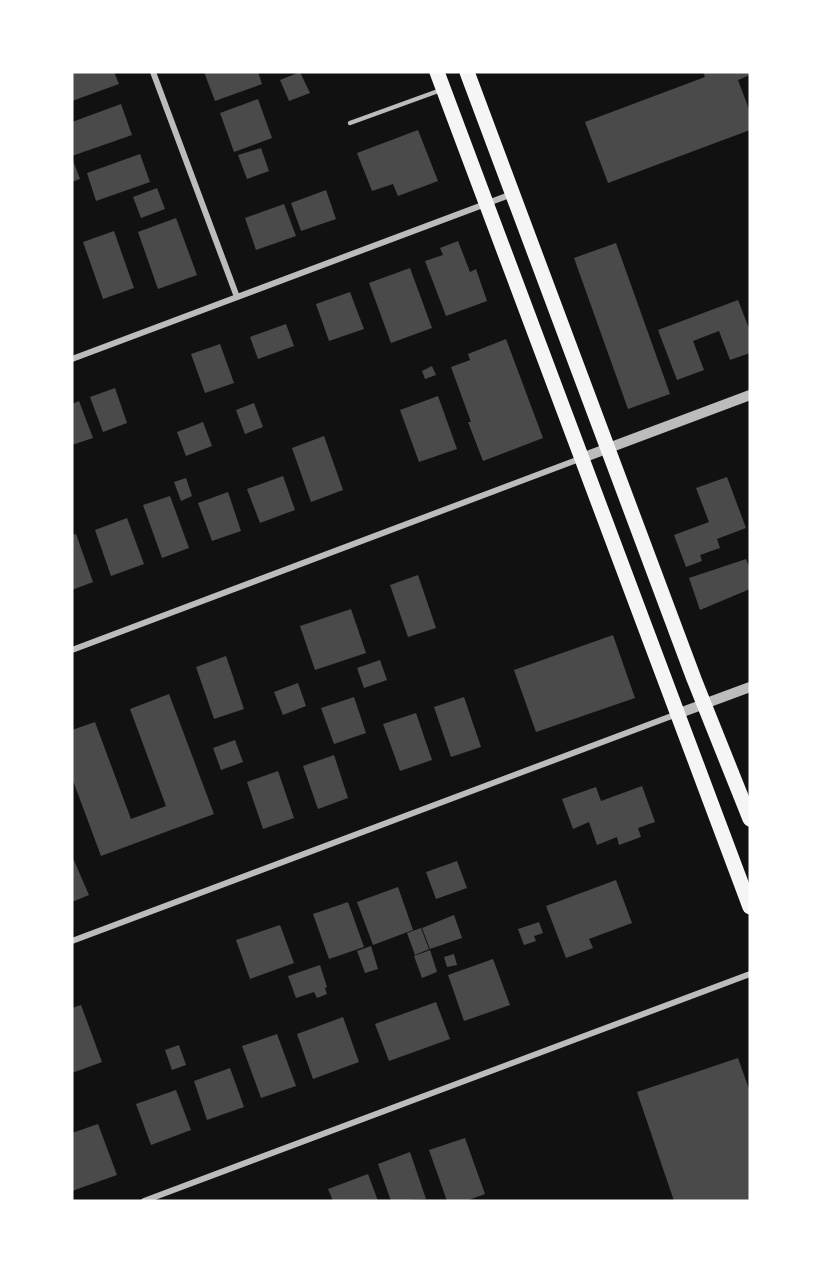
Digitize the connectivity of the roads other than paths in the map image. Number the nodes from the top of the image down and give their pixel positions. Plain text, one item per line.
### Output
1 (153, 72) edge
2 (437, 72) edge
3 (467, 72) edge
4 (444, 90) junction
5 (350, 123) dead end
6 (513, 194) junction
7 (486, 204) junction
8 (237, 297) junction
9 (72, 359) edge
10 (750, 395) edge
11 (608, 449) junction
12 (582, 458) junction
13 (72, 650) edge
14 (750, 687) edge
15 (704, 704) junction
16 (677, 714) junction
17 (750, 819) edge
18 (750, 907) edge
19 (72, 941) edge
20 (750, 974) edge
21 (144, 1201) edge

1 - 8 street
2 - 4 main road
3 - 6 main road
4 - 5 lane
4 - 7 main road
6 - 7 street
6 - 11 main road
7 - 8 street
7 - 12 main road
8 - 9 street
10 - 11 street
11 - 12 street
11 - 15 main road
12 - 13 street
12 - 16 main road
14 - 15 street
15 - 16 street
15 - 17 main road
16 - 18 main road
16 - 19 street
20 - 21 street

